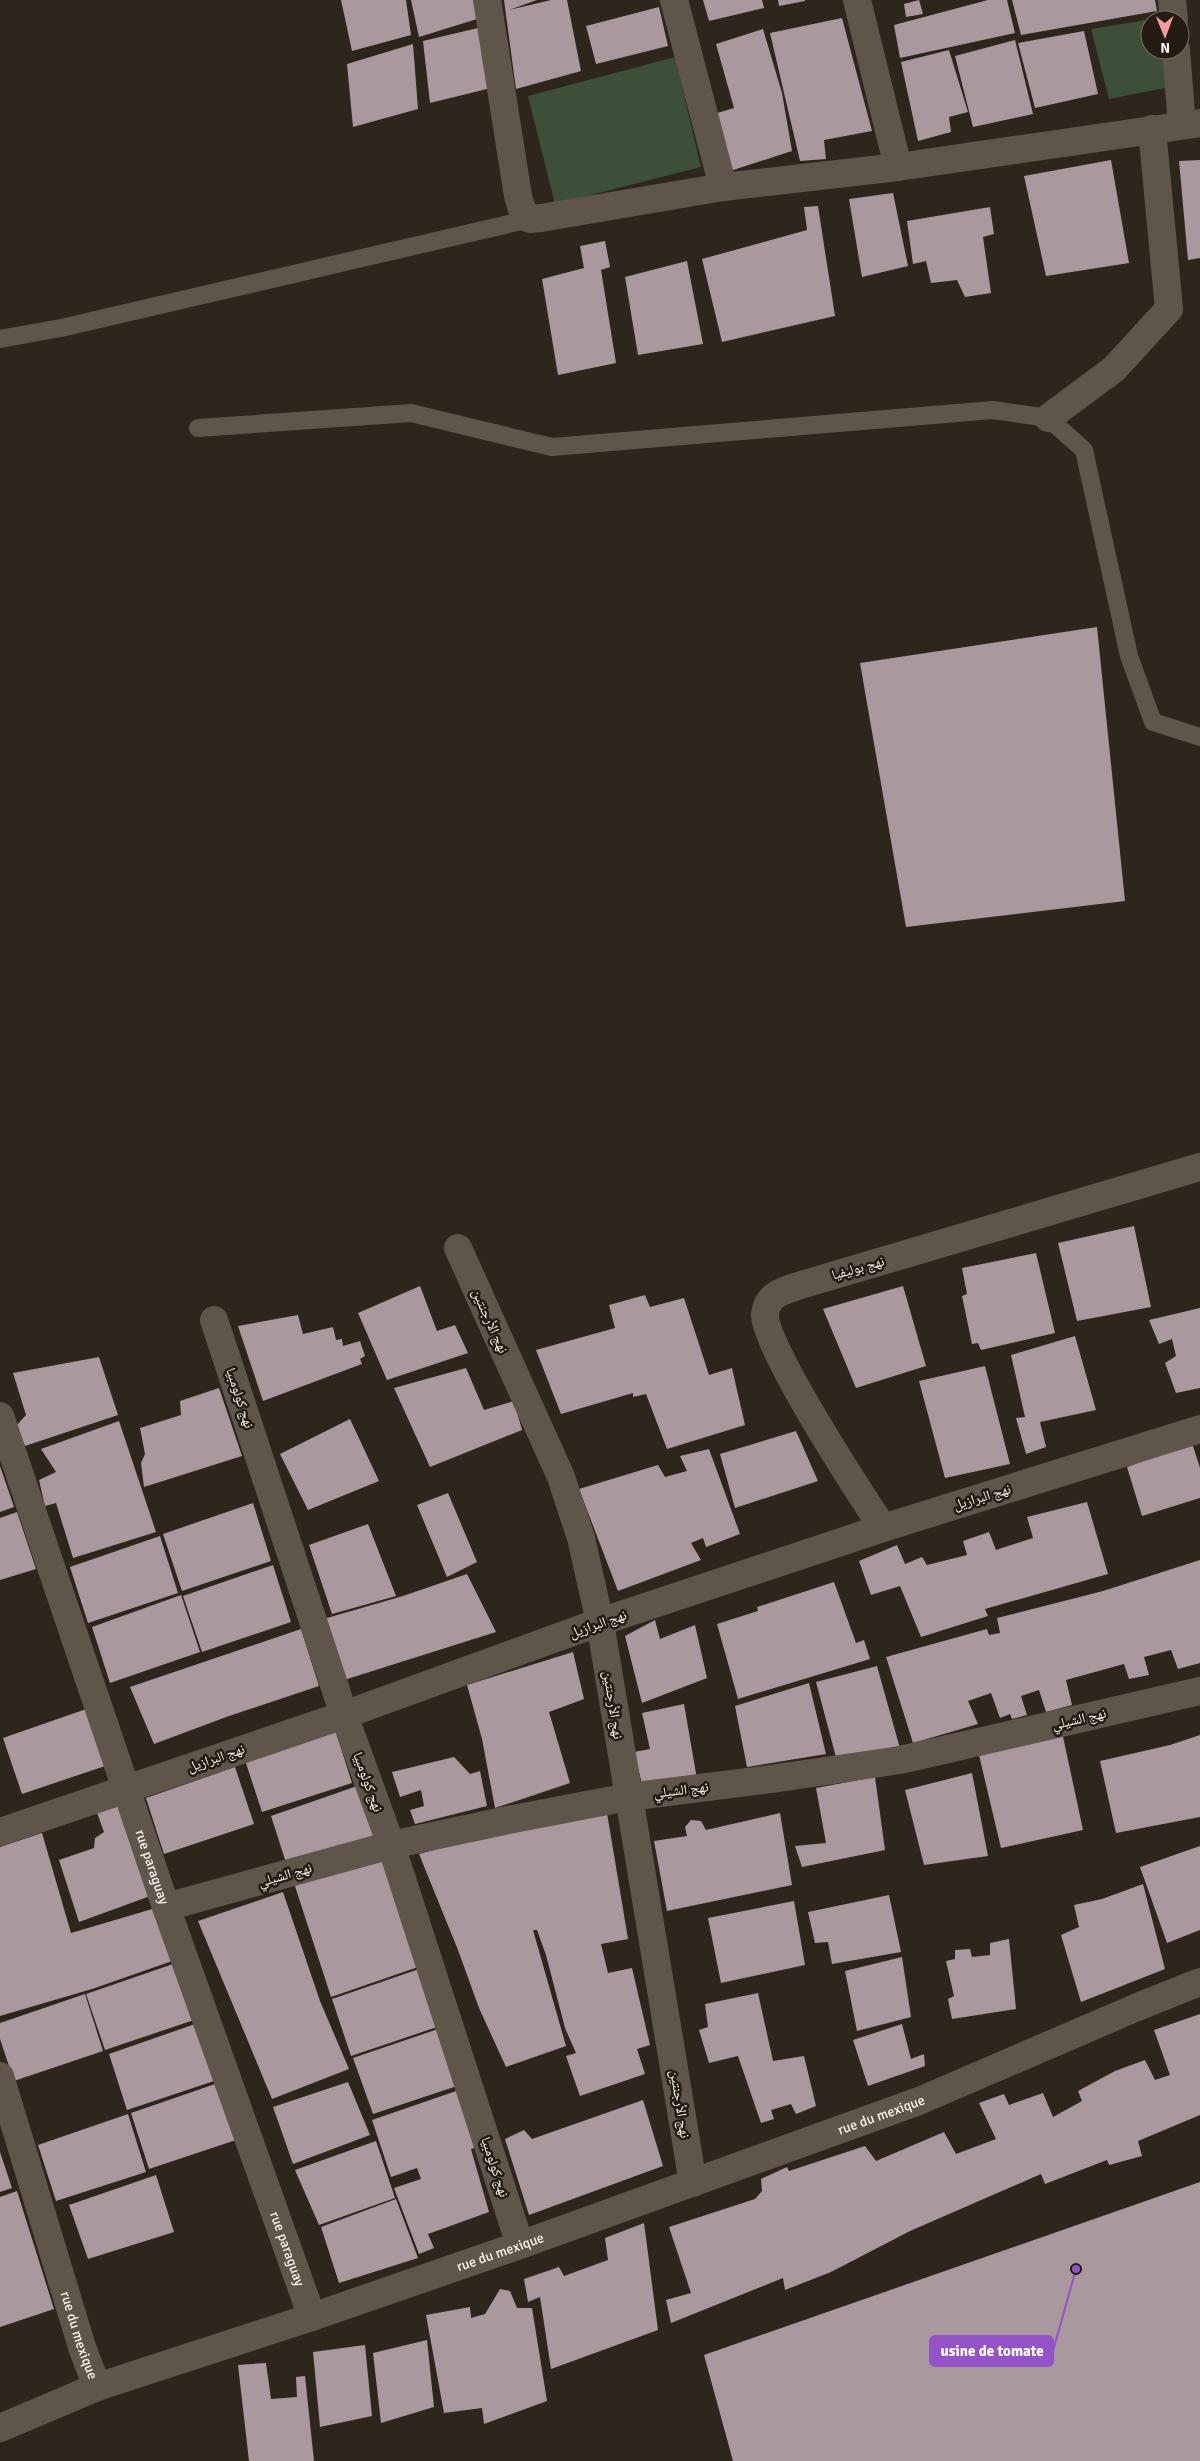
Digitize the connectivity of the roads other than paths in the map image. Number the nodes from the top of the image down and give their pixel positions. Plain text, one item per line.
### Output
1 (487, 0) edge
2 (674, 0) edge
3 (857, 0) edge
4 (1178, 60) edge
5 (1191, 124) edge
6 (1152, 129) junction
7 (898, 167) junction
8 (723, 187) junction
9 (530, 218) junction
10 (0, 339) edge
11 (1048, 418) junction
12 (198, 428) dead end
13 (1200, 737) edge
14 (1200, 1167) edge
15 (458, 1248) dead end
16 (214, 1320) dead end
17 (0, 1416) edge
18 (1200, 1429) edge
19 (883, 1528) junction
20 (600, 1622) junction
21 (1200, 1691) edge
22 (344, 1715) junction
23 (126, 1789) junction
24 (628, 1797) junction
25 (0, 1832) edge
26 (391, 1845) junction
27 (166, 1907) junction
28 (1200, 1982) edge
29 (0, 2076) edge
30 (693, 2183) junction
31 (520, 2245) junction
32 (312, 2317) junction
33 (97, 2387) junction
34 (0, 2428) edge

1 - 9 street
2 - 8 street
3 - 7 street
4 - 5 street
5 - 6 street
6 - 7 street
6 - 11 street
7 - 8 street
8 - 9 street
9 - 10 lane
11 - 12 lane
11 - 13 lane
14 - 19 street, نهج بوليفيا
15 - 20 street, نهج الأرجنتين
16 - 22 street, نهج كولومبيا
17 - 23 street, rue paraguay
18 - 19 street, نهج البرازيل
19 - 20 street, نهج البرازيل
20 - 22 street, نهج البرازيل
20 - 24 street, نهج الأرجنتين
21 - 24 street, نهج الشيلي
22 - 23 street, نهج البرازيل
22 - 26 street, نهج كولومبيا
23 - 25 street, نهج البرازيل
23 - 27 street, rue paraguay
24 - 26 street, نهج الشيلي
24 - 30 street, نهج الأرجنتين
26 - 27 street, نهج الشيلي
26 - 31 street, نهج كولومبيا
27 - 32 street, rue paraguay
28 - 30 street, rue du mexique
29 - 33 street, rue du mexique
30 - 31 street, rue du mexique
31 - 32 street, rue du mexique
32 - 33 street, rue du mexique
33 - 34 street

